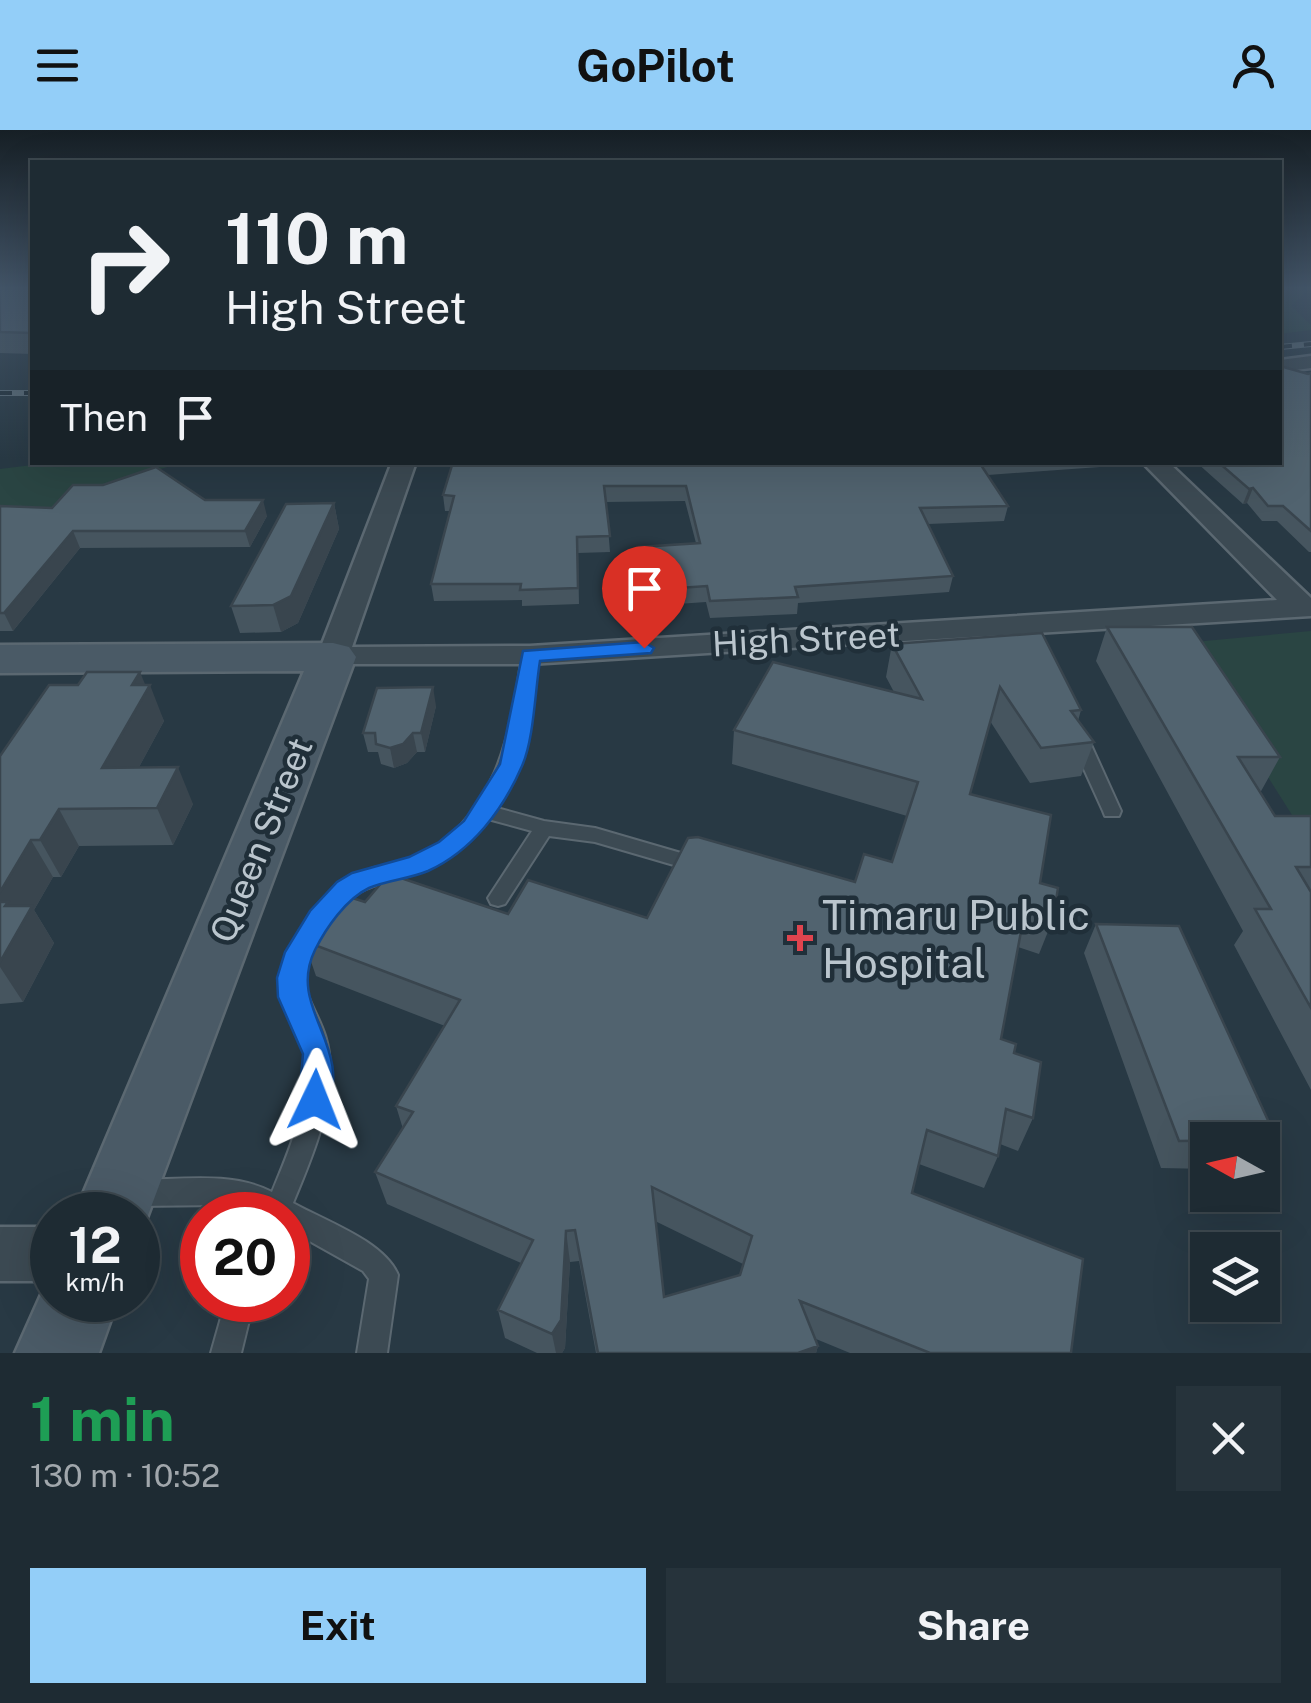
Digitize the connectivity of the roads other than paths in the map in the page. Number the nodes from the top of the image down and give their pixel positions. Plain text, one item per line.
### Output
1 (1311, 362) edge
2 (1282, 366) edge
3 (403, 465) edge
4 (1157, 465) edge
5 (1306, 607) edge
6 (530, 655) junction
7 (333, 658) junction
8 (0, 659) edge
9 (1072, 721) edge
10 (485, 811) junction
11 (1112, 811) dead end
12 (544, 828) junction
13 (690, 863) edge
14 (498, 898) dead end
15 (121, 1192) edge
16 (283, 1192) edge
17 (310, 1229) edge
18 (0, 1254) edge
19 (30, 1254) edge
20 (69, 1322) edge
21 (234, 1322) edge
22 (57, 1353) edge
23 (226, 1353) edge
24 (372, 1353) edge

1 - 2 street
3 - 7 street, Queen Street
4 - 5 street
5 - 6 street, High Street
6 - 7 street, High Street
6 - 10 lane
7 - 8 street, High Street
7 - 15 street, Queen Street
9 - 11 lane
10 - 12 lane
10 - 16 lane
12 - 13 lane
12 - 14 lane
17 - 24 lane
18 - 19 street
20 - 22 street
21 - 23 lane

